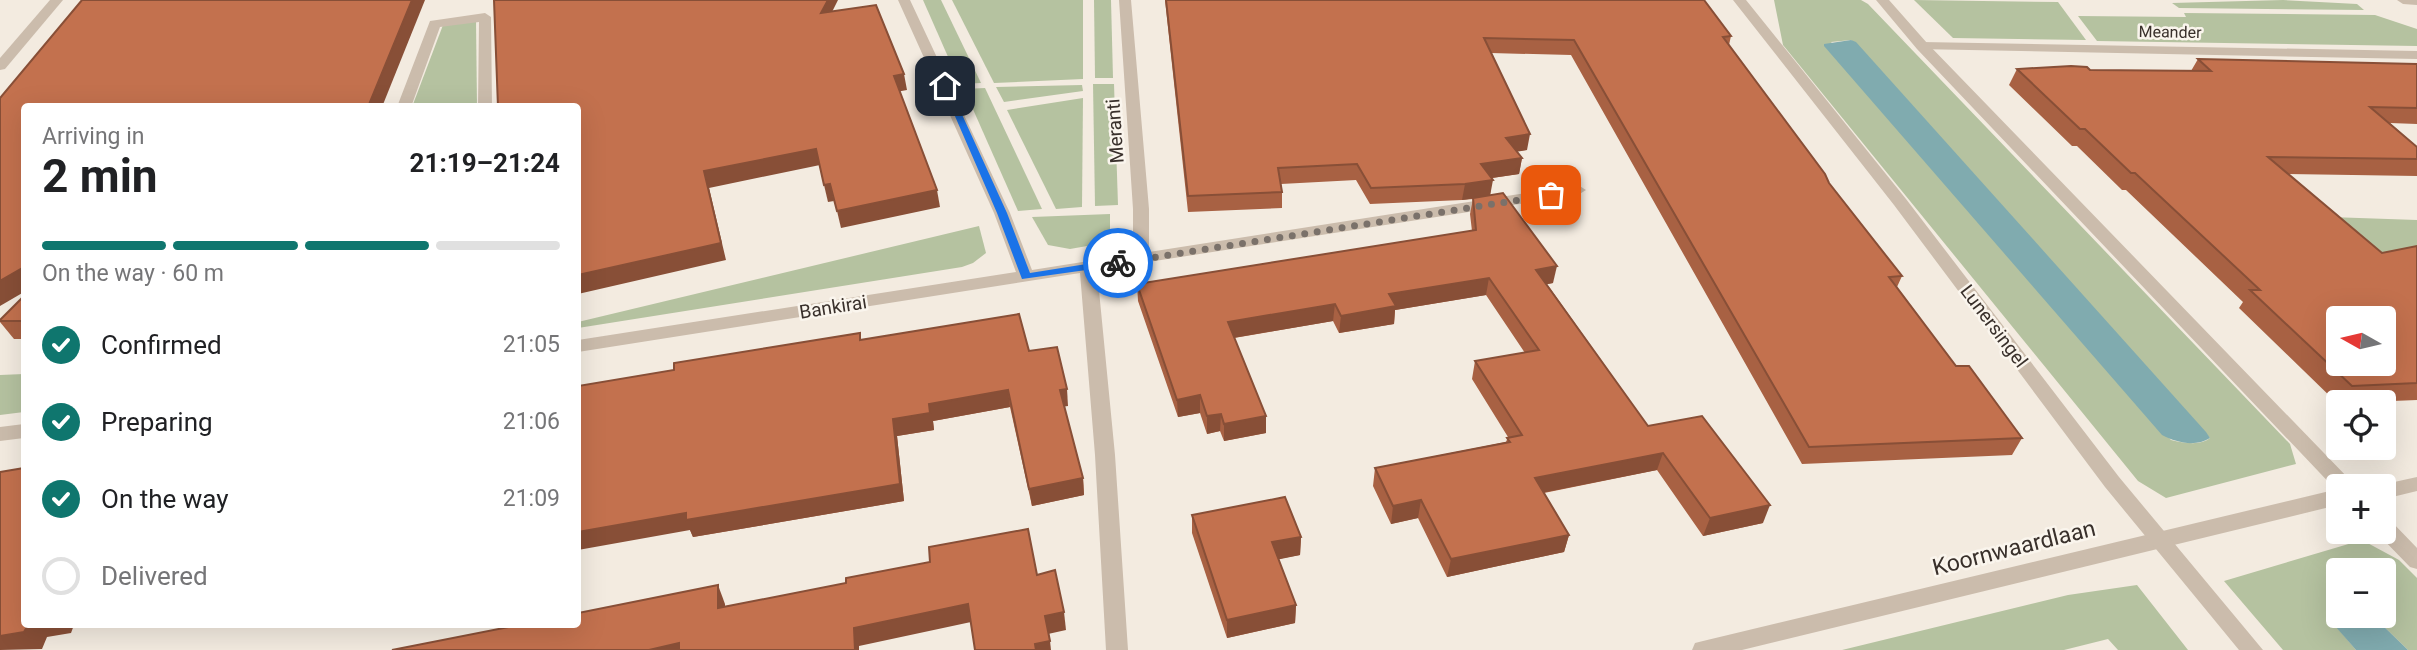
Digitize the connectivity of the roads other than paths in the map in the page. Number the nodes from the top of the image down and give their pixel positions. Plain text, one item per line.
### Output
1 (57, 0) edge
2 (904, 0) edge
3 (1125, 0) edge
4 (1740, 0) edge
5 (1882, 0) edge
6 (2403, 0) edge
7 (2417, 1) edge
8 (1922, 46) junction
9 (2417, 55) edge
10 (0, 66) edge
11 (405, 103) edge
12 (485, 103) edge
13 (1578, 190) dead end
14 (1141, 258) junction
15 (1088, 268) junction
16 (1026, 277) junction
17 (581, 346) edge
18 (21, 430) edge
19 (0, 434) edge
20 (2332, 474) edge
21 (2417, 484) edge
22 (2396, 488) edge
23 (2326, 500) edge
24 (2396, 539) edge
25 (2159, 540) junction
26 (2417, 561) edge
27 (1117, 650) edge
28 (1703, 650) edge
29 (2252, 650) edge

1 - 10 street
2 - 16 street
3 - 14 street, Meranti
4 - 25 street, Lunersingel
5 - 8 street
6 - 7 street
8 - 9 street, Meander
8 - 20 street
11 - 12 street
13 - 14 street, Bankirai
14 - 15 street, Bankirai
15 - 16 street, Bankirai
15 - 27 street
16 - 17 street, Bankirai
18 - 19 street
21 - 22 street
23 - 25 street, Koornwaardlaan
24 - 26 street
25 - 28 street, Koornwaardlaan
25 - 29 street, Lunersingel

